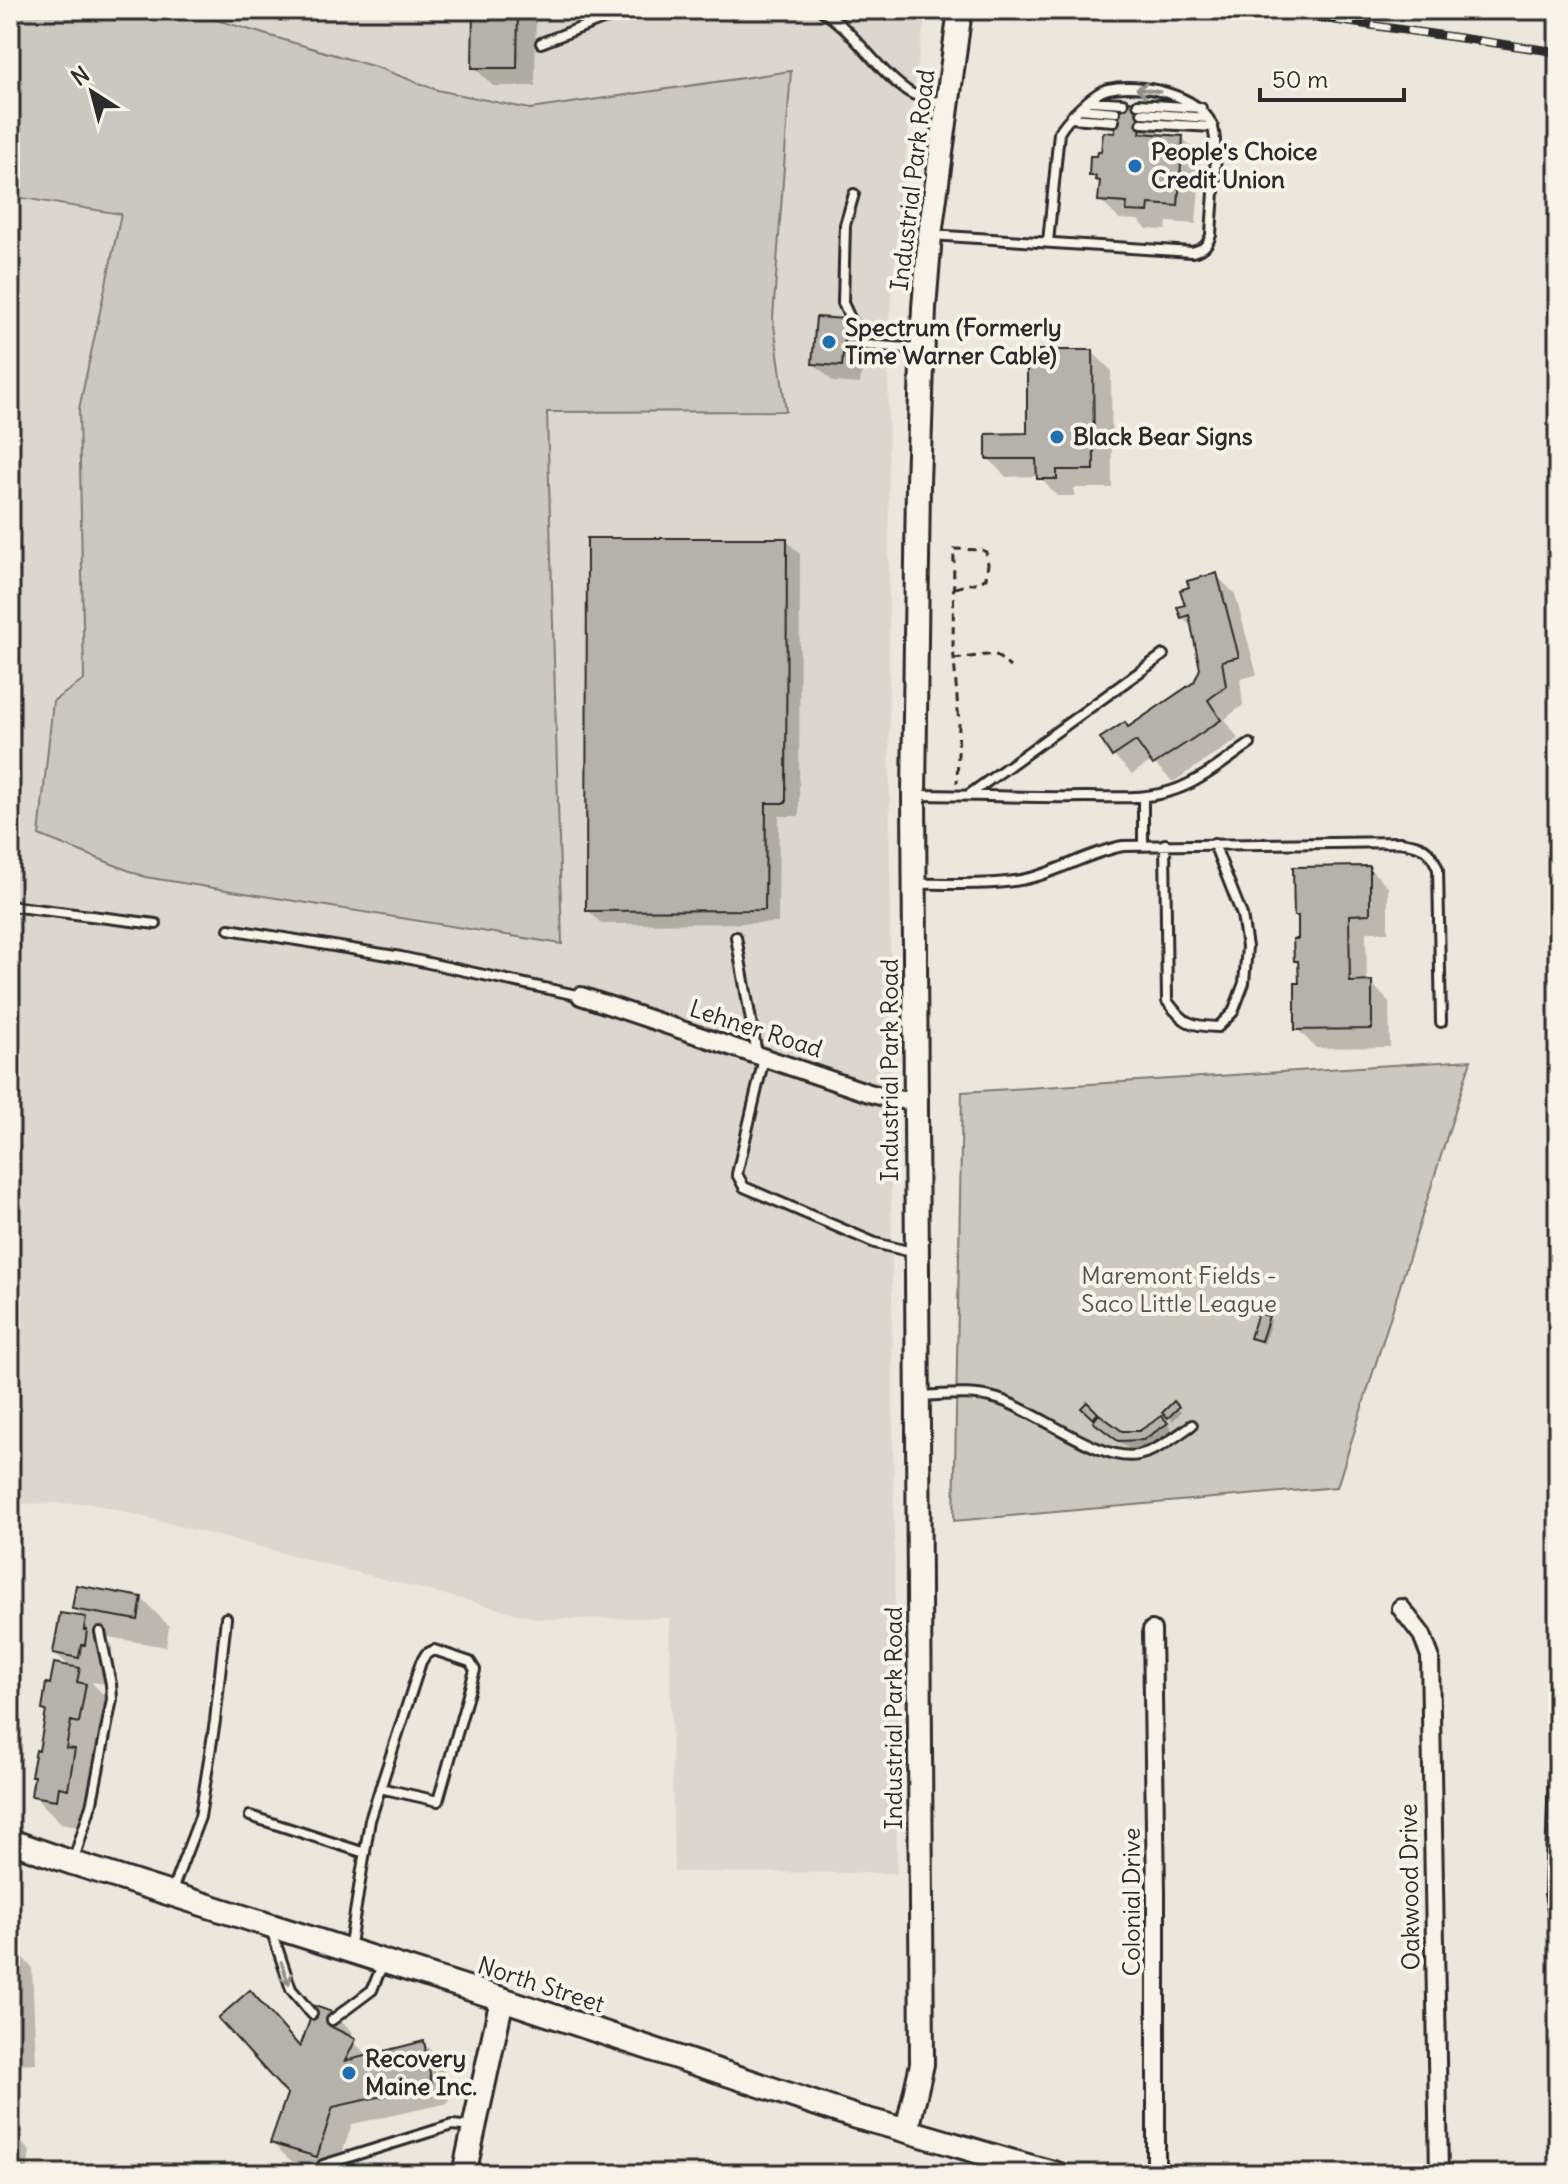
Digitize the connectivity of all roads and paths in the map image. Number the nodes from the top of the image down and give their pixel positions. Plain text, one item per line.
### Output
1 (635, 10) edge
2 (821, 10) edge
3 (960, 10) edge
4 (541, 43) dead end
5 (1090, 101) junction
6 (1123, 103) dead end
7 (946, 104) junction
8 (1138, 104) dead end
9 (1201, 108) junction
10 (1080, 109) junction
11 (1070, 118) junction
12 (1208, 118) junction
13 (1213, 127) junction
14 (854, 194) dead end
15 (930, 235) junction
16 (1048, 242) junction
17 (923, 349) junction
18 (955, 588) junction
19 (1163, 655) dead end
20 (954, 659) junction
21 (1010, 667) dead end
22 (1250, 744) dead end
23 (970, 794) junction
24 (914, 795) junction
25 (957, 795) junction
26 (1143, 797) junction
27 (1165, 844) junction
28 (1214, 844) junction
29 (1143, 845) junction
30 (915, 884) junction
31 (10, 906) edge
32 (156, 924) dead end
33 (229, 929) dead end
34 (736, 937) dead end
35 (581, 996) joint
36 (1441, 1022) dead end
37 (760, 1055) junction
38 (916, 1102) junction
39 (917, 1253) junction
40 (918, 1396) junction
41 (1192, 1425) dead end
42 (1401, 1608) dead end
43 (226, 1618) dead end
44 (1152, 1630) dead end
45 (100, 1632) dead end
46 (1558, 1771) edge
47 (380, 1788) junction
48 (250, 1816) dead end
49 (10, 1841) edge
50 (365, 1853) junction
51 (73, 1863) junction
52 (171, 1893) junction
53 (1558, 1916) edge
54 (269, 1925) junction
55 (349, 1950) junction
56 (384, 1961) junction
57 (502, 1999) junction
58 (312, 2014) dead end
59 (332, 2020) dead end
60 (475, 2127) junction
61 (907, 2130) junction
62 (323, 2165) dead end
63 (464, 2174) edge
64 (1057, 2174) edge
65 (1156, 2174) edge
66 (1439, 2174) edge

1 - 4 lane
2 - 7 lane
3 - 7 main road, Industrial Park Road
5 - 6 lane
9 -> 5 lane
5 - 10 lane
7 - 15 main road, Industrial Park Road
8 - 9 lane
9 - 12 lane
10 - 11 lane
10 - 11 lane
11 - 16 lane
12 - 13 lane
12 - 13 lane
13 - 16 lane
14 - 17 lane
15 - 16 lane
15 - 17 main road, Industrial Park Road
17 - 24 main road, Industrial Park Road
18 - 18 path
18 - 20 path
19 - 23 lane
20 - 21 path
20 - 25 path
22 - 26 lane
23 - 25 lane
23 - 26 lane
24 - 25 lane
24 - 30 main road, Industrial Park Road
26 - 29 lane
27 - 28 lane
27 - 28 lane
27 - 29 lane
28 - 36 lane
29 - 30 lane
30 - 38 main road, Industrial Park Road
31 - 32 lane
33 - 35 lane
34 - 37 lane
35 - 37 street, Lehner Road
37 - 38 street, Lehner Road
37 - 39 lane
38 - 39 main road, Industrial Park Road
39 - 40 main road, Industrial Park Road
40 - 41 lane
40 - 61 main road, Industrial Park Road
42 - 66 street, Oakwood Drive
43 - 52 lane
44 - 65 street, Colonial Drive
45 - 51 lane
46 - 53 street
47 - 47 lane
47 - 50 lane
48 - 50 lane
49 - 51 main road, North Street
50 - 55 lane
51 - 52 main road, North Street
52 - 54 main road, North Street
54 - 55 main road, North Street
54 -> 58 lane
55 - 56 main road, North Street
56 - 57 main road, North Street
56 - 59 lane
57 - 60 main road
57 - 61 main road, North Street
60 - 62 lane
60 - 63 main road
61 - 64 main road, North Street

